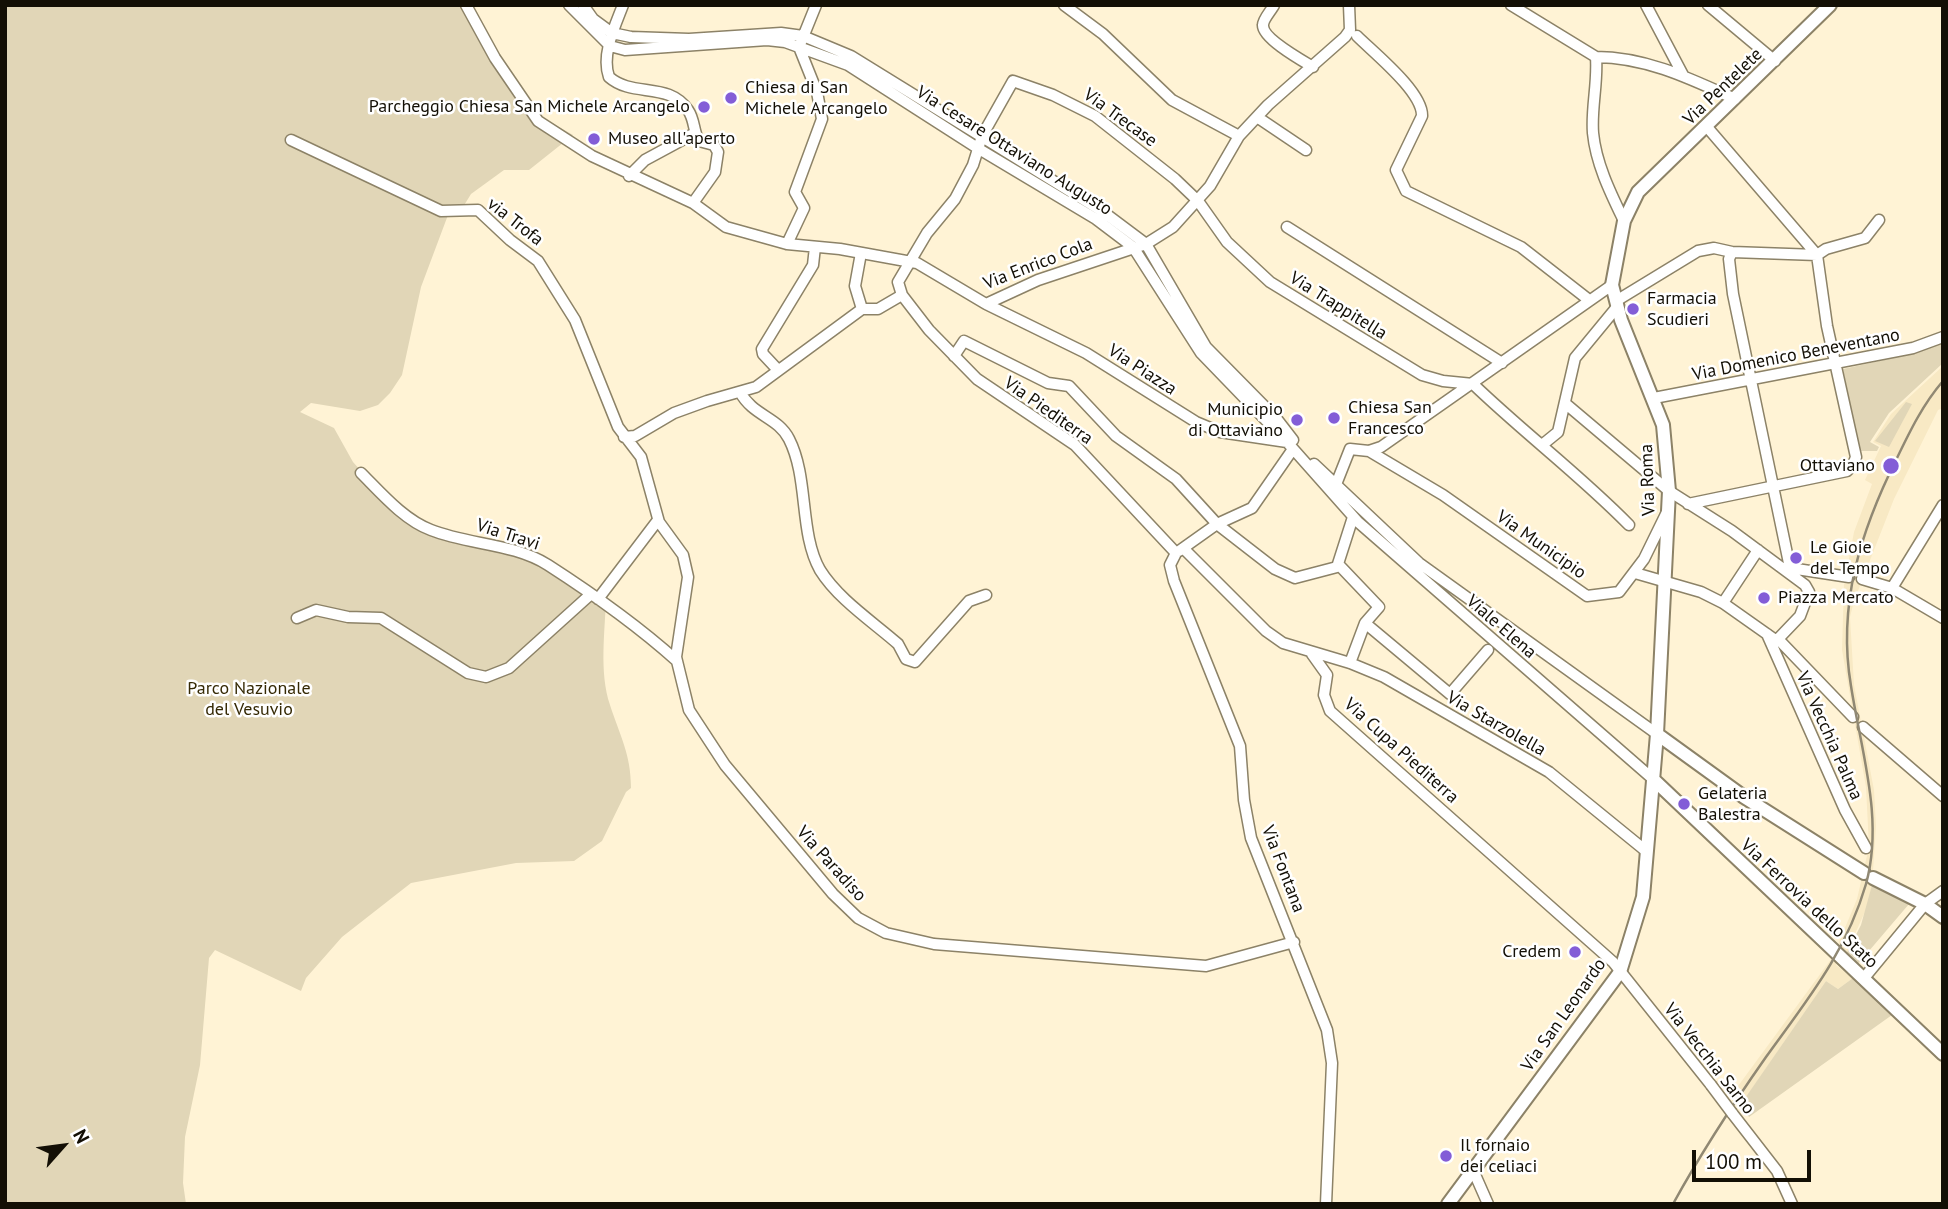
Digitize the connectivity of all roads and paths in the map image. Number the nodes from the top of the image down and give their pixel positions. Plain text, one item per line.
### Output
1 (466, 5) edge
2 (569, 5) edge
3 (583, 5) edge
4 (623, 5) edge
5 (816, 5) edge
6 (1064, 5) edge
7 (1274, 5) edge
8 (1349, 5) edge
9 (1511, 5) edge
10 (1646, 5) edge
11 (1708, 5) edge
12 (1830, 5) edge
13 (612, 33) junction
14 (803, 36) junction
15 (1357, 36) dead end
16 (610, 46) junction
17 (799, 47) junction
18 (1596, 57) junction
19 (1775, 61) junction
20 (1313, 67) junction
21 (1684, 75) junction
22 (1735, 99) junction
23 (1257, 117) junction
24 (1707, 127) junction
25 (695, 133) junction
26 (982, 136) junction
27 (1239, 136) junction
28 (291, 140) dead end
29 (979, 149) junction
30 (1306, 150) dead end
31 (629, 176) junction
32 (1638, 192) joint
33 (1198, 201) junction
34 (693, 203) junction
35 (1210, 218) joint
36 (1879, 220) dead end
37 (1623, 221) junction
38 (1287, 227) dead end
39 (787, 244) junction
40 (1146, 244) junction
41 (815, 247) junction
42 (1133, 247) junction
43 (1732, 252) junction
44 (861, 253) junction
45 (1817, 255) junction
46 (909, 261) junction
47 (1612, 285) junction
48 (902, 295) junction
49 (1589, 300) junction
50 (986, 304) junction
51 (1617, 304) junction
52 (862, 309) junction
53 (1943, 337) edge
54 (954, 356) junction
55 (1838, 362) junction
56 (1502, 363) junction
57 (778, 370) junction
58 (1752, 380) junction
59 (1473, 384) junction
60 (740, 392) junction
61 (1654, 398) junction
62 (1566, 404) junction
63 (624, 437) junction
64 (1542, 444) junction
65 (1290, 445) junction
66 (1369, 451) junction
67 (361, 473) dead end
68 (1773, 487) junction
69 (1334, 491) junction
70 (1669, 491) junction
71 (1688, 504) junction
72 (1943, 505) edge
73 (1667, 512) junction
74 (1353, 517) junction
75 (658, 520) junction
76 (1939, 521) edge
77 (1217, 524) junction
78 (1629, 525) dead end
79 (1758, 550) junction
80 (1180, 551) junction
81 (1338, 564) junction
82 (1787, 569) junction
83 (1634, 573) junction
84 (1849, 578) dead end
85 (1862, 579) dead end
86 (1666, 581) junction
87 (1892, 588) junction
88 (986, 595) dead end
89 (594, 596) junction
90 (1723, 603) junction
91 (1941, 614) edge
92 (297, 618) dead end
93 (1365, 623) junction
94 (1767, 635) junction
95 (1778, 639) junction
96 (1488, 650) dead end
97 (1312, 654) junction
98 (677, 661) junction
99 (1350, 663) junction
100 (1450, 694) junction
101 (1438, 708) junction
102 (1853, 718) dead end
103 (1863, 727) dead end
104 (1657, 734) junction
105 (1653, 779) junction
106 (1943, 796) edge
107 (1866, 848) dead end
108 (1646, 851) junction
109 (1943, 891) edge
110 (1925, 904) junction
111 (1943, 917) edge
112 (1294, 942) junction
113 (1619, 972) junction
114 (1864, 978) junction
115 (1943, 1054) edge
116 (1473, 1170) junction
117 (1326, 1204) edge
118 (1448, 1204) edge
119 (1488, 1204) edge
120 (1792, 1204) edge

1 - 31 street, Via Enrico Cola
2 - 16 street
3 - 13 street
4 - 13 street
5 - 14 street
6 - 27 street
7 - 20 street
8 - 20 street
9 - 18 street
10 - 21 street
11 - 19 street
12 - 19 main road, Via Pentelete
13 - 14 street, Via Cesare Ottaviano Augusto
13 - 16 street
14 - 17 street
14 - 26 street, Via Cesare Ottaviano Augusto
15 - 49 street
16 - 17 street, Via Cesare Ottaviano Augusto
16 - 25 street
17 - 29 street, Via Cesare Ottaviano Augusto
17 - 39 street
18 - 21 street
18 - 37 street
19 - 22 main road, Via Pentelete
20 - 23 street
21 - 22 street
22 - 24 main road, Via Pentelete
23 - 27 street
23 - 30 street
24 - 32 main road, Via Pentelete
24 - 45 street
25 - 31 street
25 - 34 street
26 - 29 street
26 - 33 street, Via Trecase
26 - 40 street, Via Cesare Ottaviano Augusto
27 - 33 street
28 - 63 street, via Trofa
29 - 42 street, Via Cesare Ottaviano Augusto
29 - 46 street
31 - 34 street, Via Enrico Cola
32 - 37 main road, Via Roma
33 - 35 street, Via Trecase
33 - 40 street
34 - 39 street, Via Enrico Cola
35 - 59 street, Via Trappitella
36 - 45 street
37 - 47 main road, Via Roma
38 - 56 street
39 - 41 street, Via Enrico Cola
40 - 42 street, Via Enrico Cola
40 - 69 street
41 - 44 street, Via Enrico Cola
41 - 57 street
42 - 50 street, Via Enrico Cola
42 - 65 street
43 - 45 street
43 - 51 street
43 - 58 street
44 - 46 street, Via Enrico Cola
44 - 52 street
45 - 55 street
46 - 48 street
46 - 50 street, Via Enrico Cola
47 - 49 street
47 - 51 main road, Via Roma
48 - 52 street
48 - 54 street, Via Piediterra
49 - 56 street
50 - 65 street, Via Piazza
51 - 61 main road, Via Roma
51 - 62 street
52 - 57 street
53 - 55 street, Via Domenico Beneventano
54 - 77 street
54 - 80 street, Via Piediterra
55 - 58 street, Via Domenico Beneventano
55 - 68 street
56 - 59 street
57 - 60 street
58 - 61 street, Via Domenico Beneventano
58 - 68 street
59 - 64 street
59 - 66 street
60 - 63 street
60 - 88 street
61 - 70 main road, Via Roma
62 - 64 street
62 - 70 street
63 - 75 street, Via Paradiso
64 - 78 street
65 - 69 street
65 - 77 street
66 - 69 street
66 - 83 street, Via Municipio
67 - 89 street, Via Travi
68 - 71 street
68 - 82 street
69 - 74 street, Viale Elena
69 - 104 street, Viale Elena
70 - 71 street
70 - 73 main road, Via Roma
71 - 79 street
72 - 76 street
73 - 83 street, Via Municipio
73 - 86 main road, Via Roma
74 - 81 street
74 - 105 street, Viale Elena
75 - 89 street
75 - 98 street, Via Paradiso
76 - 87 street
77 - 80 street
77 - 81 street
79 - 82 street
79 - 90 street
80 - 97 street
80 - 112 street, Via Fontana
81 - 93 street
82 - 84 street
82 - 95 street
83 - 86 street
85 - 87 street
86 - 90 street
86 - 104 main road, Via Roma
87 - 91 street
89 - 92 street
89 - 98 street, Via Travi
90 - 94 street
93 - 99 street
93 - 100 street
94 - 95 street
94 - 107 street, Via Vecchia Palma
95 - 102 street
96 - 100 street
97 - 99 street, Via Starzolella
97 - 113 street, Via Cupa Piediterra
98 - 112 street, Via Paradiso
99 - 101 street, Via Starzolella
100 - 101 street
101 - 108 street, Via Starzolella
103 - 106 street
104 - 105 main road, Via Roma
104 - 110 main road
105 - 108 main road, Via San Leonardo
105 - 114 main road, Via Ferrovia dello Stato
108 - 113 main road, Via San Leonardo
109 - 110 street
110 - 111 main road
110 - 114 street
112 - 117 street, Via Fontana
113 - 116 main road, Via San Leonardo
113 - 120 street, Via Vecchia Sarno, bridge
114 - 115 main road, Via Ferrovia dello Stato
116 - 118 main road, Via San Leonardo
116 - 119 street

